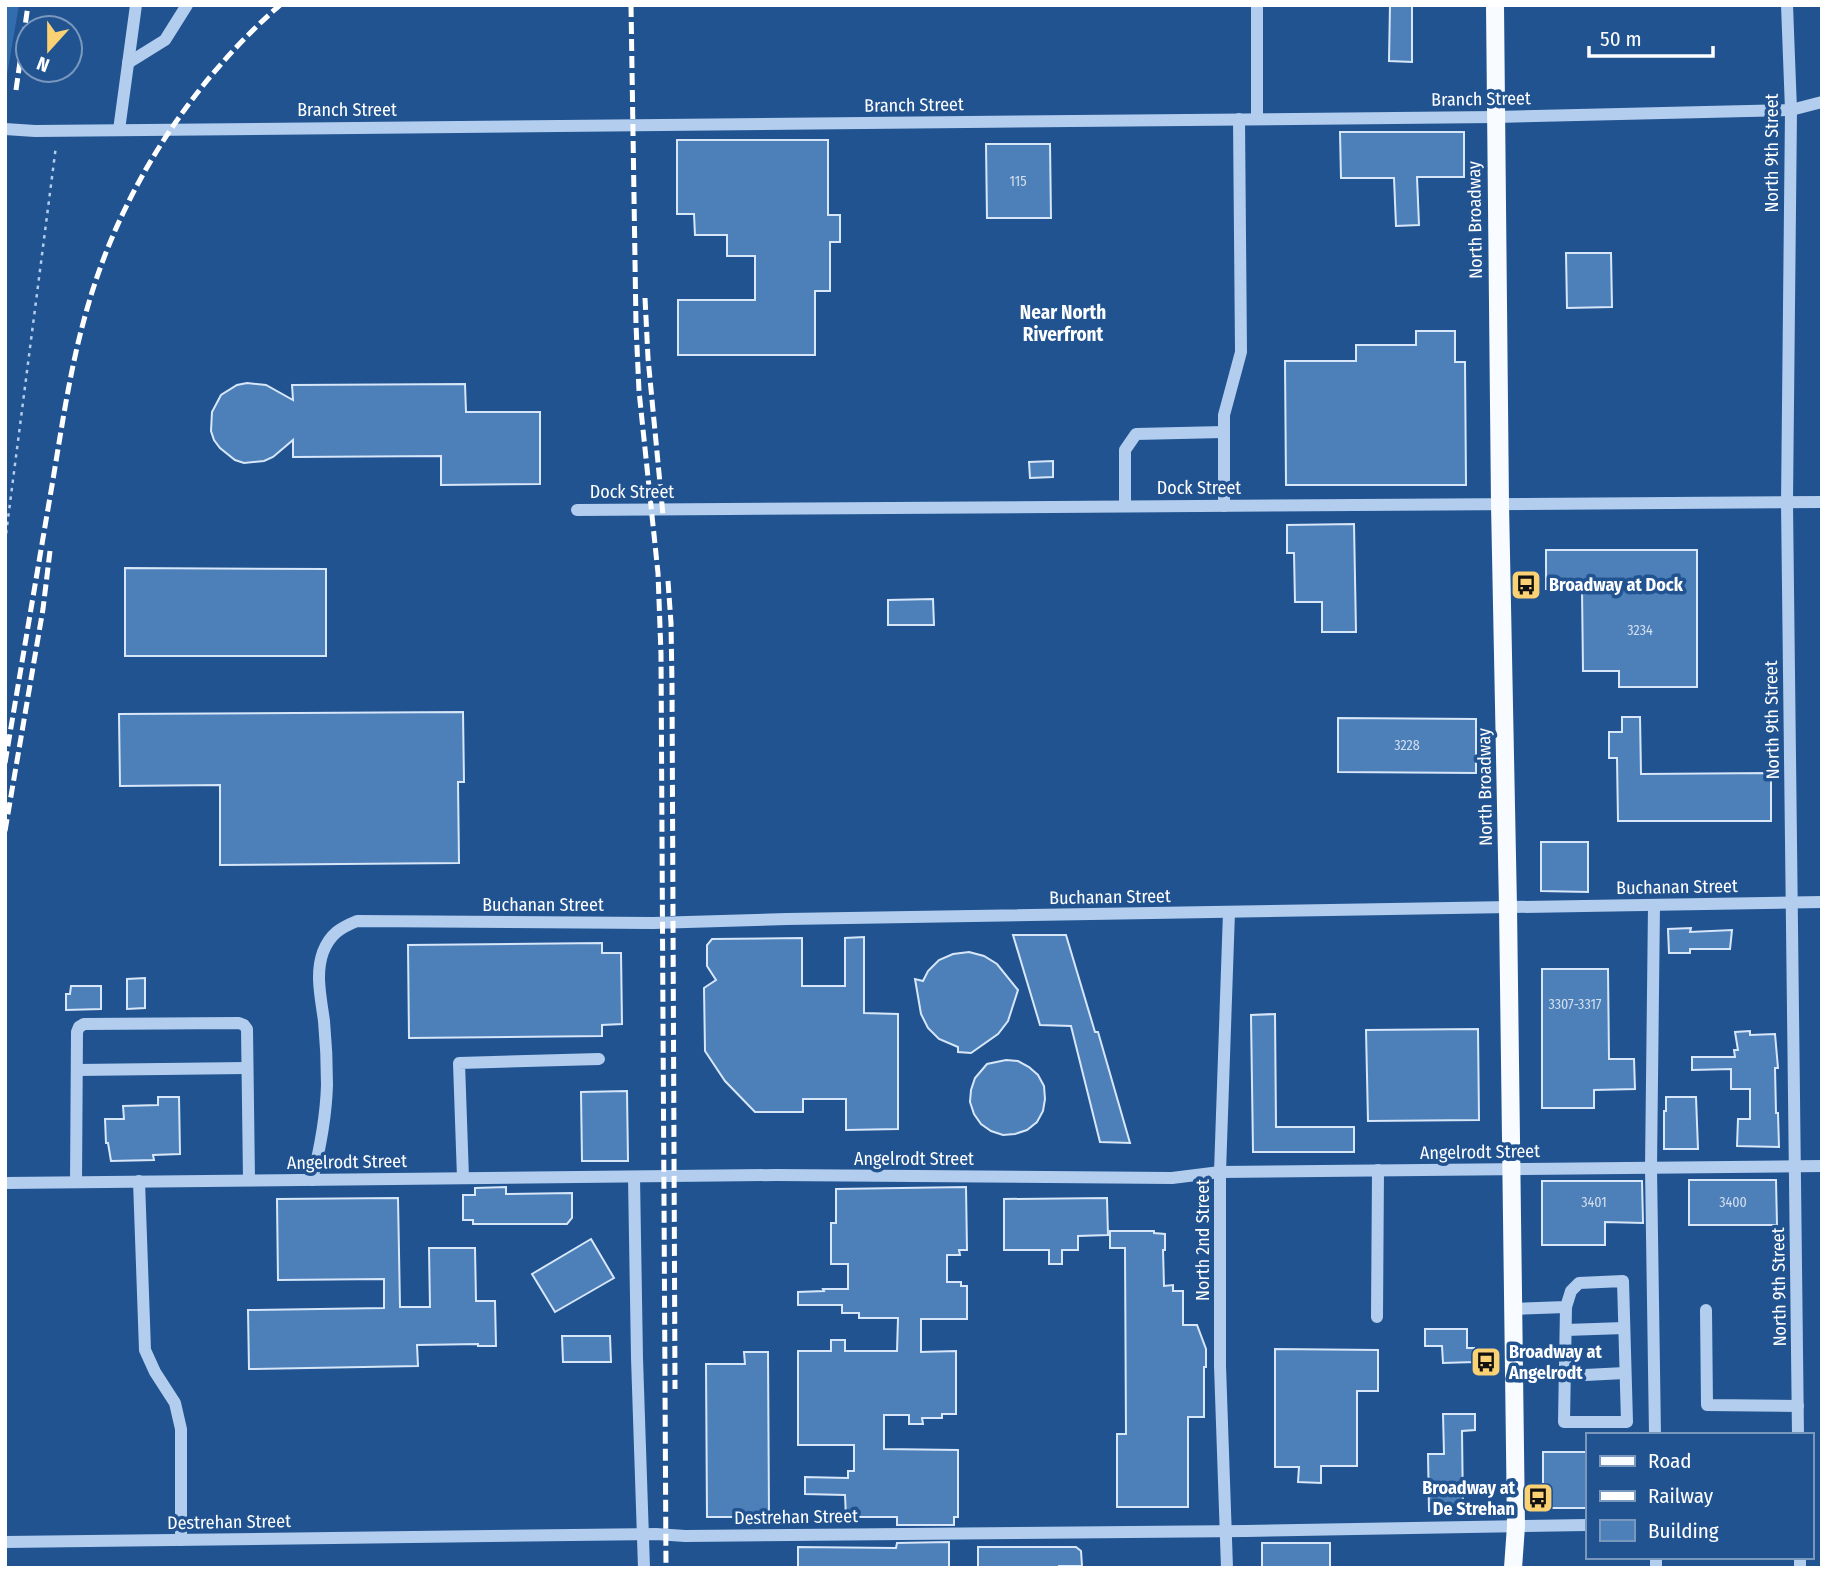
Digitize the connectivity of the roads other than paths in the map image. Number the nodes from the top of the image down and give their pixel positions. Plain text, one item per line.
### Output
1 (136, 5) edge
2 (187, 5) edge
3 (1257, 5) edge
4 (1495, 5) edge
5 (1787, 5) edge
6 (128, 63) junction
7 (1822, 102) edge
8 (1791, 110) junction
9 (1495, 117) junction
10 (1239, 119) junction
11 (1257, 119) junction
12 (5, 129) edge
13 (120, 130) junction
14 (1224, 432) junction
15 (1822, 502) edge
16 (1787, 503) junction
17 (1500, 504) junction
18 (1125, 506) junction
19 (1224, 506) junction
20 (577, 510) dead end
21 (1792, 902) junction
22 (1822, 902) edge
23 (1654, 905) junction
24 (1508, 907) junction
25 (1228, 912) junction
26 (599, 1059) dead end
27 (247, 1068) junction
28 (77, 1070) junction
29 (1822, 1166) edge
30 (1795, 1167) junction
31 (1651, 1168) junction
32 (1511, 1169) junction
33 (1378, 1170) junction
34 (1220, 1172) junction
35 (634, 1177) junction
36 (463, 1178) junction
37 (312, 1180) junction
38 (139, 1181) junction
39 (249, 1181) junction
40 (76, 1182) junction
41 (5, 1183) edge
42 (1566, 1307) junction
43 (1513, 1309) junction
44 (1706, 1310) dead end
45 (1377, 1317) dead end
46 (1624, 1328) junction
47 (1566, 1330) junction
48 (1625, 1373) junction
49 (1565, 1376) junction
50 (1798, 1406) junction
51 (1655, 1433) edge
52 (1798, 1433) edge
53 (1586, 1525) edge
54 (1516, 1526) junction
55 (1226, 1531) junction
56 (642, 1535) junction
57 (181, 1540) junction
58 (5, 1542) edge
59 (643, 1568) edge
60 (1227, 1568) edge
61 (1513, 1568) edge

1 - 6 street
2 - 6 street
3 - 11 street
4 - 9 main road, North Broadway
5 - 8 street, North 9th Street
6 - 13 street
7 - 8 street, Branch Street
8 - 9 street, Branch Street
8 - 16 street, North 9th Street
9 - 11 street, Branch Street
9 - 17 main road, North Broadway
10 - 11 street, Branch Street
10 - 13 street, Branch Street
10 - 14 street
12 - 13 street, Branch Street
14 - 18 street
14 - 19 street
15 - 16 street, Dock Street
16 - 17 street, Dock Street
16 - 21 street, North 9th Street
17 - 19 street, Dock Street
17 - 24 main road, North Broadway
18 - 19 street, Dock Street
18 - 20 street, Dock Street
21 - 22 street, Buchanan Street
21 - 23 street, Buchanan Street
21 - 30 street, North 9th Street
23 - 24 street, Buchanan Street
23 - 31 street
24 - 25 street, Buchanan Street
24 - 32 main road, North Broadway
25 - 34 street, North 2nd Street
25 - 37 street, Buchanan Street
26 - 36 street
27 - 28 street
27 - 28 street
27 - 39 street
28 - 40 street
29 - 30 street, Angelrodt Street
30 - 31 street, Angelrodt Street
30 - 50 street, North 9th Street
31 - 32 street, Angelrodt Street
31 - 51 street
32 - 33 street, Angelrodt Street
32 - 43 main road, North Broadway
33 - 34 street, Angelrodt Street
33 - 45 street
34 - 35 street, Angelrodt Street
34 - 55 street, North 2nd Street
35 - 36 street, Angelrodt Street
35 - 56 street
36 - 37 street, Angelrodt Street
37 - 39 street, Angelrodt Street
38 - 39 street, Angelrodt Street
38 - 40 street, Angelrodt Street
38 - 57 street
40 - 41 street, Angelrodt Street
42 - 43 street
42 - 46 street
42 - 47 street
43 - 54 main road, North Broadway
44 - 50 street
46 - 47 street
46 - 48 street
47 - 49 street
48 - 49 street
48 - 49 street
50 - 52 street, North 9th Street
53 - 54 street, Destrehan Street
54 - 55 street, Destrehan Street
54 - 61 main road, North Broadway
55 - 56 street, Destrehan Street
55 - 60 street, North 2nd Street
56 - 57 street, Destrehan Street
56 - 59 street
57 - 58 street, Destrehan Street

